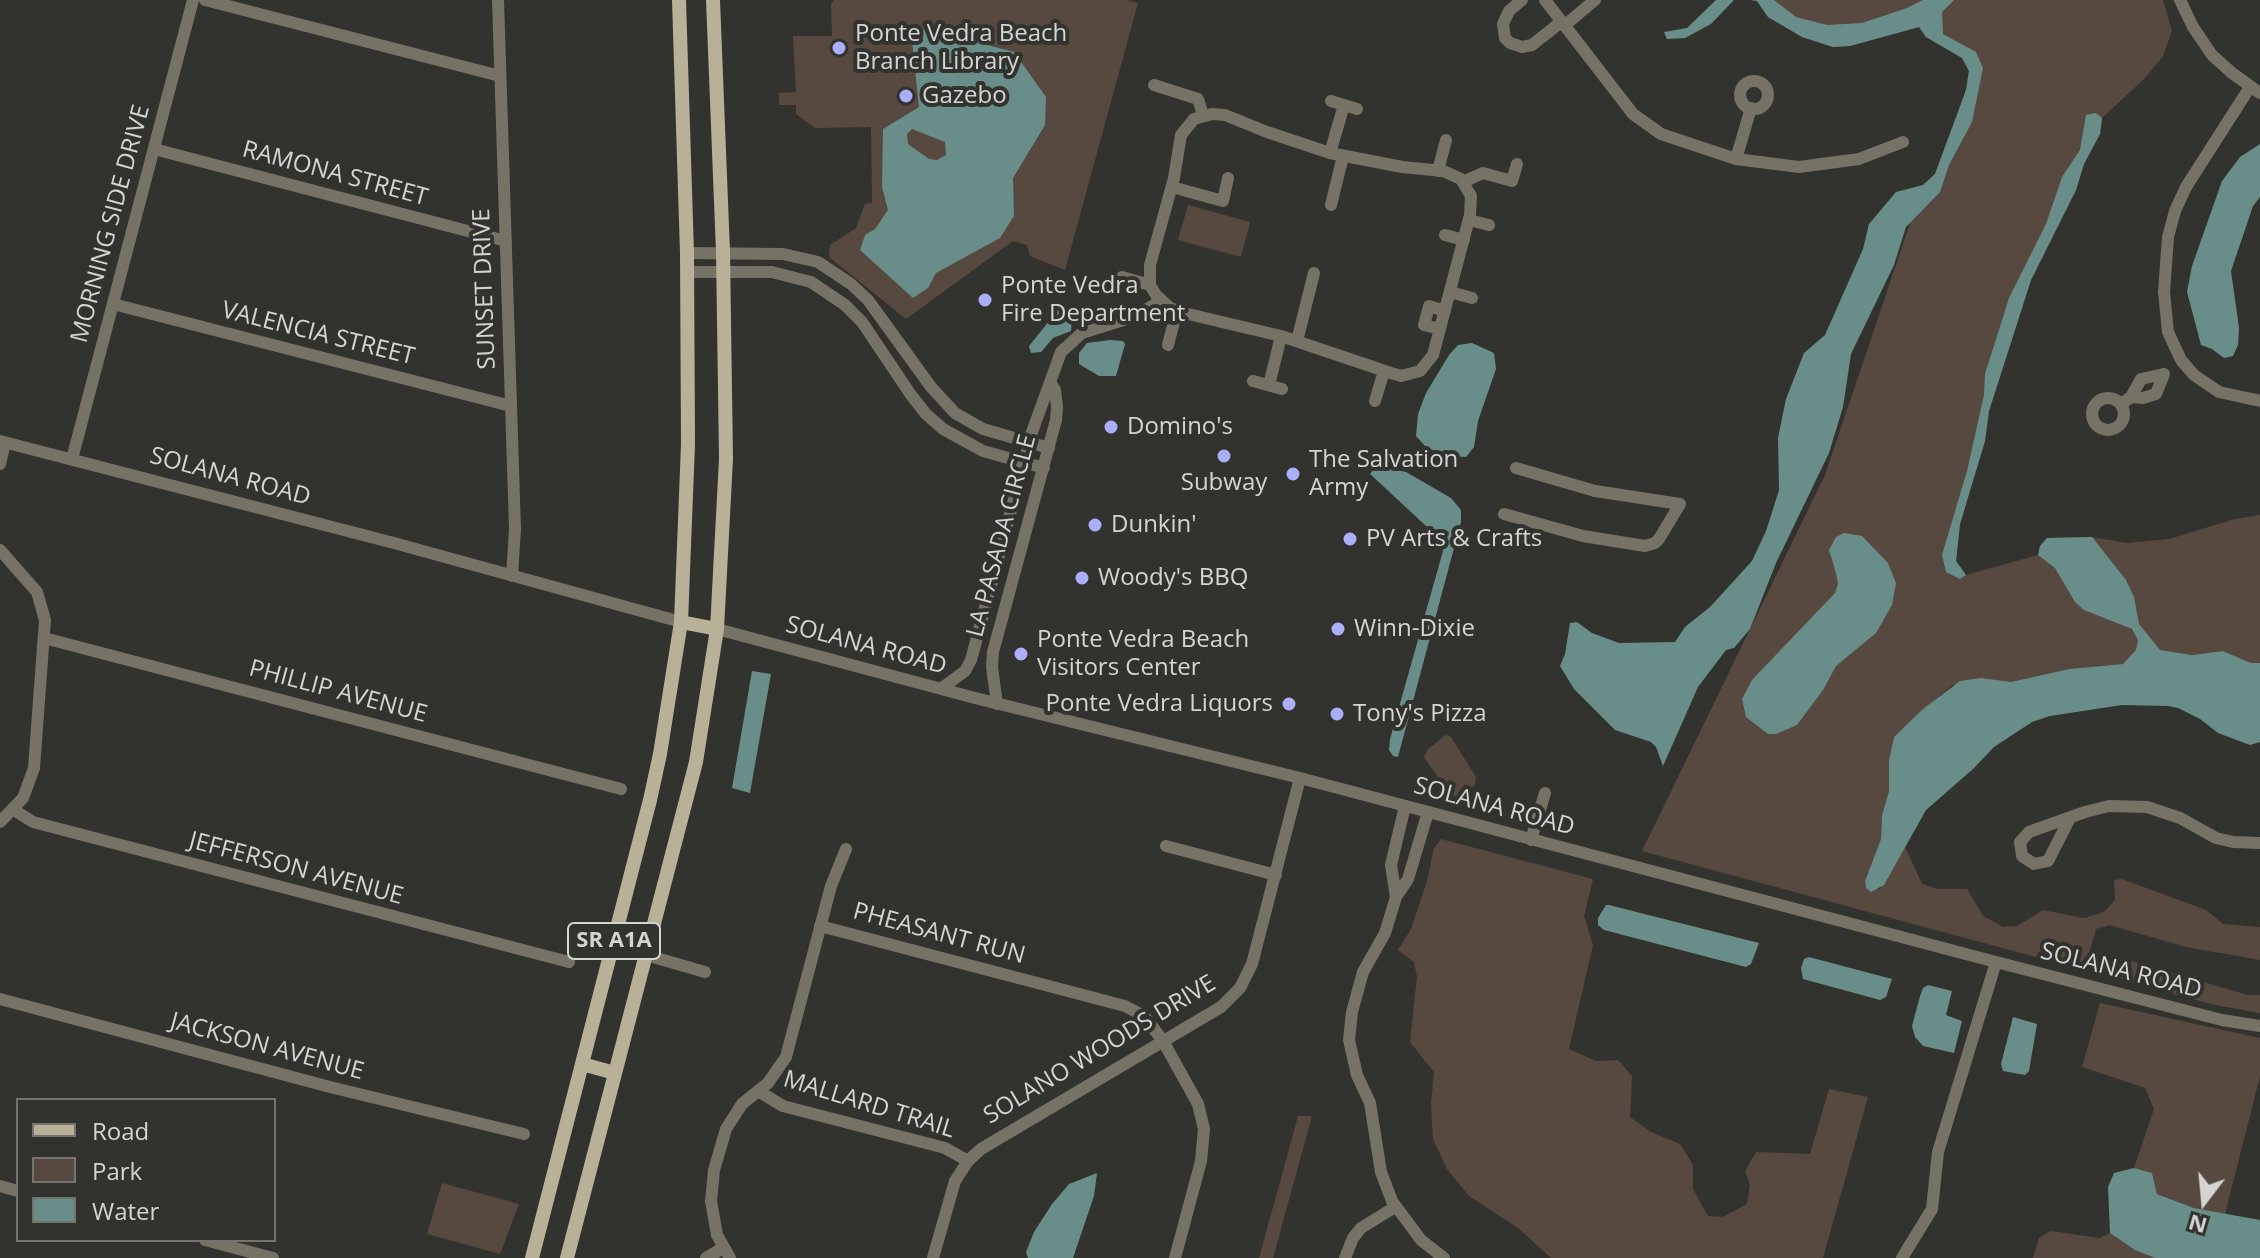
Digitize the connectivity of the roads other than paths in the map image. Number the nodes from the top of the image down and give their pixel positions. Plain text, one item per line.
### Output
1 (193, 0) edge
2 (205, 0) edge
3 (498, 0) edge
4 (679, 0) edge
5 (713, 0) edge
6 (1522, 0) edge
7 (1545, 0) edge
8 (1595, 0) edge
9 (2180, 0) edge
10 (1563, 24) junction
11 (500, 76) junction
12 (1154, 85) dead end
13 (2255, 90) edge
14 (1751, 108) dead end
15 (1357, 109) dead end
16 (1199, 117) junction
17 (1446, 140) dead end
18 (1903, 142) dead end
19 (154, 149) junction
20 (1337, 155) junction
21 (1736, 159) junction
22 (1517, 164) dead end
23 (1438, 171) junction
24 (1228, 178) dead end
25 (1463, 182) junction
26 (1172, 187) junction
27 (1331, 205) dead end
28 (1470, 217) junction
29 (1489, 225) dead end
30 (1445, 235) dead end
31 (1464, 240) junction
32 (506, 241) junction
33 (723, 252) junction
34 (687, 253) junction
35 (723, 271) junction
36 (687, 272) junction
37 (1314, 273) dead end
38 (1122, 277) dead end
39 (1150, 285) junction
40 (1450, 292) junction
41 (1472, 298) dead end
42 (1161, 301) junction
43 (113, 304) junction
44 (1177, 310) junction
45 (896, 336) junction
46 (1281, 336) junction
47 (1297, 341) junction
48 (1168, 345) dead end
49 (879, 348) junction
50 (2181, 360) junction
51 (1384, 371) junction
52 (2164, 374) junction
53 (1253, 381) dead end
54 (1050, 382) junction
55 (1269, 385) junction
56 (1282, 389) dead end
57 (1375, 401) dead end
58 (2260, 401) edge
59 (511, 406) junction
60 (3, 442) edge
61 (1030, 442) junction
62 (1049, 448) junction
63 (72, 459) junction
64 (1024, 463) junction
65 (0, 464) edge
66 (1044, 468) junction
67 (1516, 468) dead end
68 (1504, 514) dead end
69 (0, 550) edge
70 (512, 576) junction
71 (681, 622) junction
72 (717, 629) junction
73 (44, 638) junction
74 (942, 688) junction
75 (997, 704) junction
76 (1300, 778) junction
77 (621, 789) dead end
78 (1545, 793) dead end
79 (1405, 806) junction
80 (14, 810) junction
81 (1428, 812) junction
82 (2070, 818) dead end
83 (0, 822) edge
84 (1531, 840) junction
85 (2260, 843) edge
86 (1166, 846) dead end
87 (846, 849) dead end
88 (1276, 875) junction
89 (1396, 897) junction
90 (820, 926) junction
91 (646, 955) junction
92 (569, 962) dead end
93 (1996, 962) junction
94 (705, 972) dead end
95 (0, 999) edge
96 (2260, 1026) edge
97 (1163, 1041) junction
98 (582, 1064) junction
99 (615, 1073) junction
100 (758, 1091) junction
101 (524, 1134) dead end
102 (968, 1161) junction
103 (1395, 1207) junction
104 (213, 1242) edge
105 (727, 1253) edge
106 (273, 1258) edge
107 (532, 1258) edge
108 (567, 1258) edge
109 (706, 1258) edge
110 (933, 1258) edge
111 (1175, 1258) edge
112 (1345, 1258) edge
113 (1444, 1258) edge
114 (1902, 1258) edge

1 - 19 street, MORNING SIDE DRIVE
2 - 11 street
3 - 11 street, SUNSET DRIVE
4 - 34 main road, SR A1A
5 - 33 main road, SR A1A
6 - 10 street
7 - 10 street
8 - 10 street
9 - 13 street
10 - 21 street
11 - 32 street, SUNSET DRIVE
12 - 16 street
13 - 50 street
14 - 21 street
15 - 20 street
16 - 20 street
16 - 26 street
17 - 23 street
18 - 21 street
19 - 32 street, RAMONA STREET
19 - 43 street, MORNING SIDE DRIVE
20 - 23 street
20 - 27 street
22 - 25 street
23 - 25 street
24 - 26 street
25 - 28 street
26 - 39 street
28 - 29 street
28 - 31 street
30 - 31 street
31 - 40 street
32 - 59 street, SUNSET DRIVE
33 - 34 street
33 - 35 main road, SR A1A
33 - 45 street
34 - 36 main road, SR A1A
35 - 36 street
35 - 49 street
35 - 72 main road, SR A1A
36 - 71 main road, SR A1A
37 - 47 street
38 - 39 street
39 - 42 street
40 - 41 street
40 - 51 street
42 - 44 street
42 - 54 street, LA PASADA CIRCLE
43 - 59 street, VALENCIA STREET
43 - 63 street, MORNING SIDE DRIVE
44 - 46 street
44 - 48 street
45 - 49 street
45 - 61 street
46 - 47 street
46 - 55 street
47 - 51 street
49 - 64 street
50 - 52 street
50 - 58 street
51 - 57 street
52 - 52 street
53 - 55 street
54 - 61 street, LA PASADA CIRCLE
54 - 62 street, LA PASADA CIRCLE
55 - 56 street
59 - 70 street, SUNSET DRIVE
60 - 63 street, SOLANA ROAD
60 - 65 street
61 - 62 street
61 - 64 street, LA PASADA CIRCLE
62 - 66 street, LA PASADA CIRCLE
63 - 70 street, SOLANA ROAD
64 - 66 street
64 - 74 street, LA PASADA CIRCLE
66 - 75 street, LA PASADA CIRCLE
67 - 68 street
69 - 73 street
70 - 71 street, SOLANA ROAD
71 - 72 main road
71 - 98 main road, SR A1A
72 - 74 street, SOLANA ROAD
72 - 91 main road, SR A1A
73 - 77 street, PHILLIP AVENUE
73 - 80 street
74 - 75 street, SOLANA ROAD
75 - 76 street, SOLANA ROAD
76 - 79 street, SOLANA ROAD
76 - 88 street, SOLANO WOODS DRIVE
78 - 84 street
79 - 81 street, SOLANA ROAD
79 - 89 street
80 - 83 street
80 - 92 street, JEFFERSON AVENUE
81 - 84 street, SOLANA ROAD
81 - 89 street
82 - 85 street
84 - 93 street, SOLANA ROAD
86 - 88 street
87 - 90 street
88 - 97 street, SOLANO WOODS DRIVE
89 - 103 street
90 - 97 street, PHEASANT RUN
90 - 100 street, PHEASANT RUN
91 - 94 street
91 - 99 main road, SR A1A
93 - 96 street, SOLANA ROAD
93 - 114 street
95 - 101 street, JACKSON AVENUE
97 - 102 street, SOLANO WOODS DRIVE
97 - 111 street, PHEASANT RUN
98 - 99 main road
98 - 107 main road, SR A1A
99 - 108 main road, SR A1A
100 - 102 street, MALLARD TRAIL
100 - 105 street, PHEASANT RUN
102 - 110 street, SOLANO WOODS DRIVE
103 - 112 street
103 - 113 street
104 - 106 street
105 - 109 street

